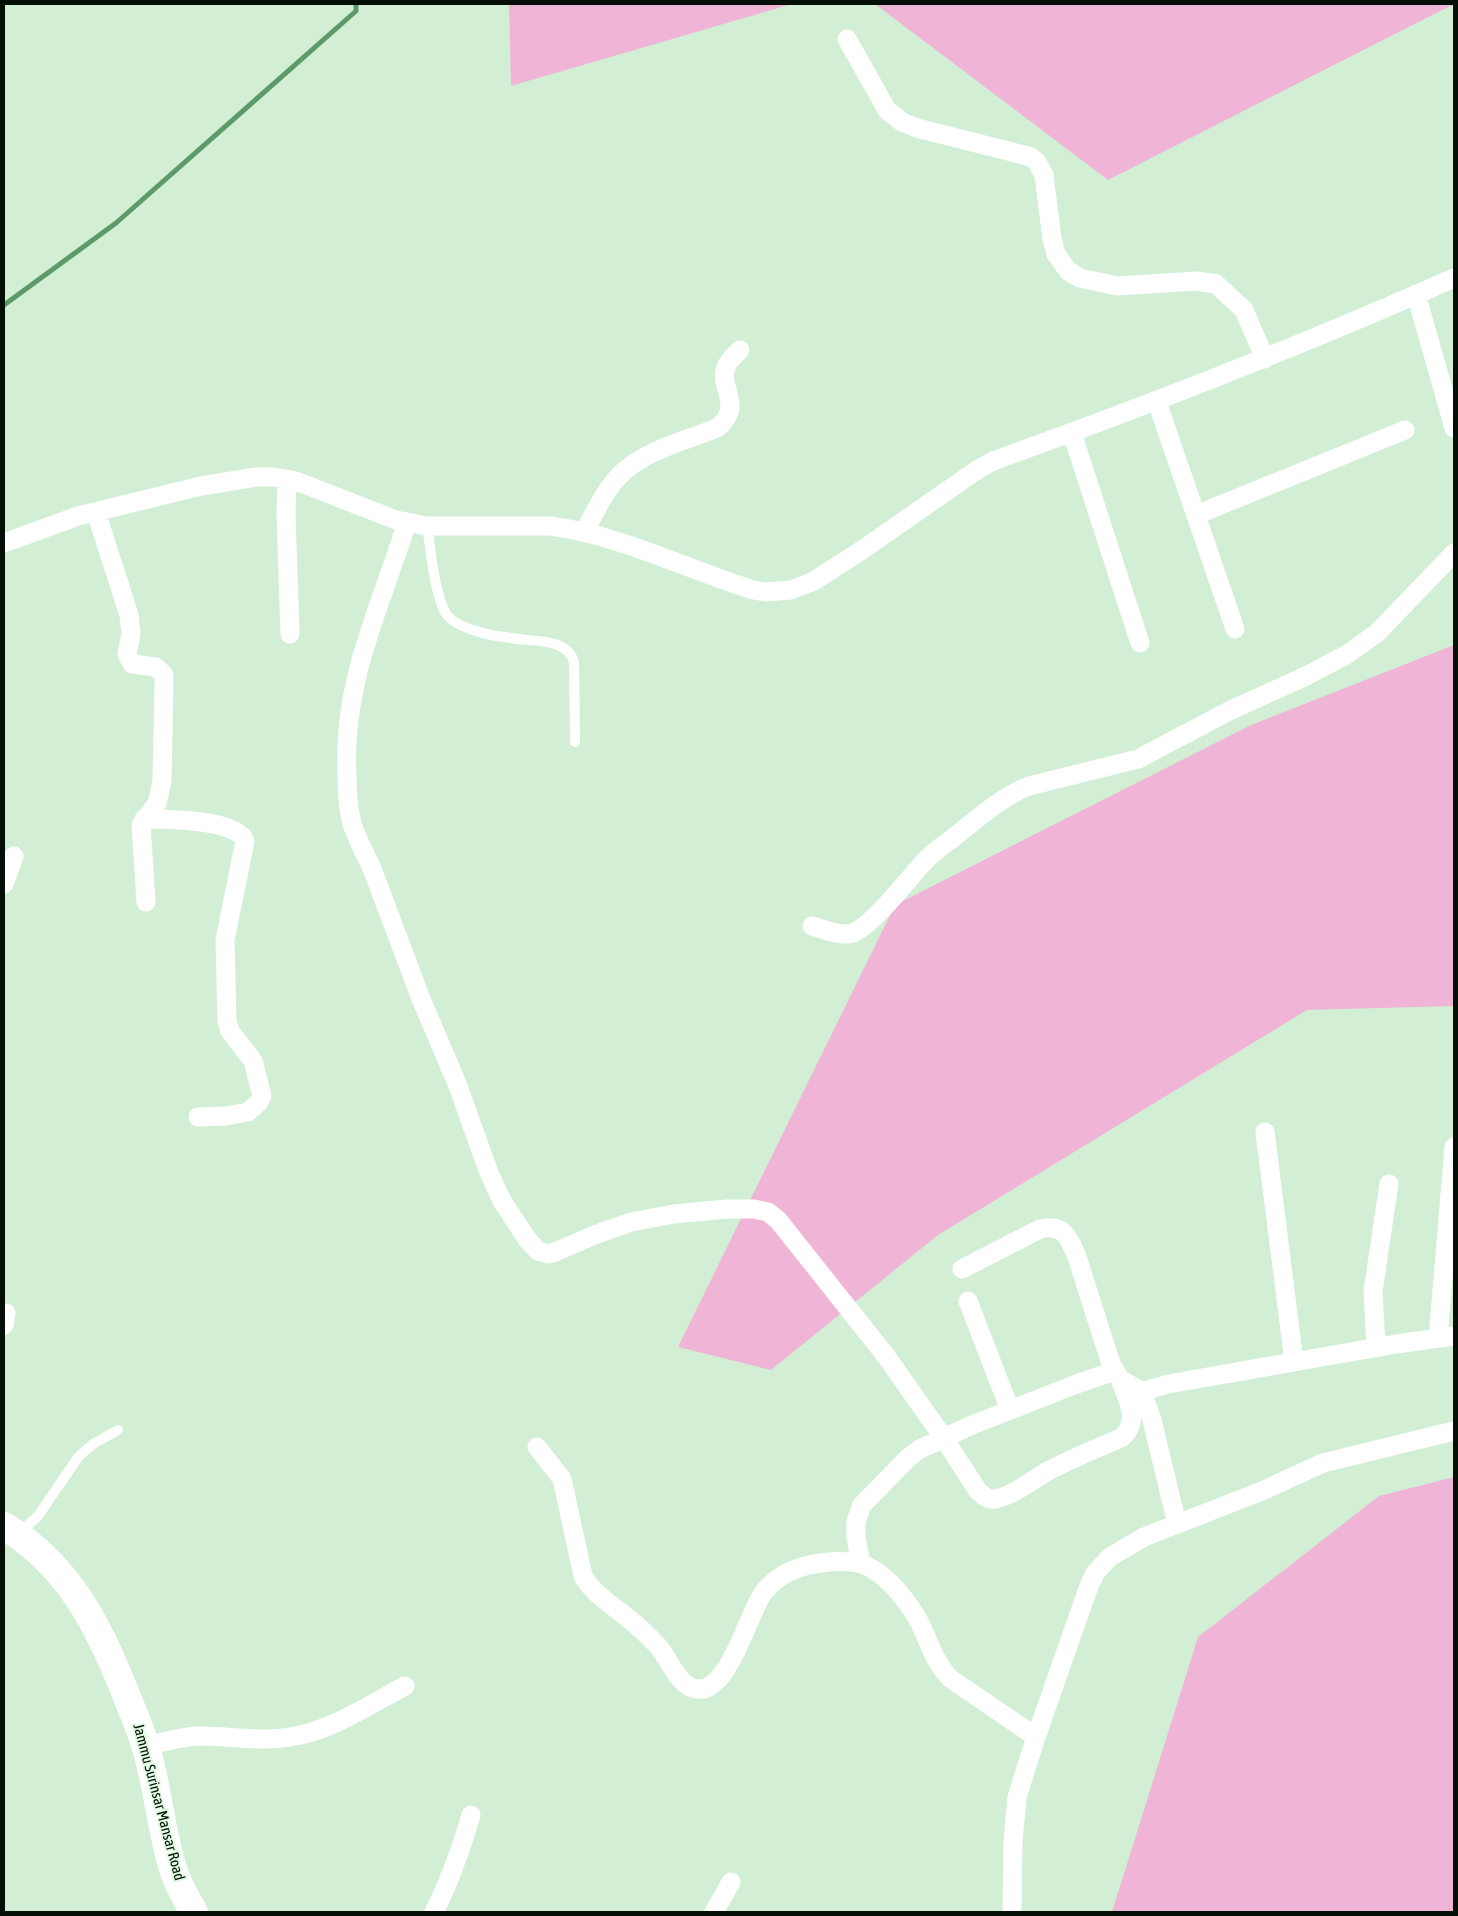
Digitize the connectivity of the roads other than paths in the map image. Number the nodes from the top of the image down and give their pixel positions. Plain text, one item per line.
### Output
1 (847, 39) dead end
2 (1454, 278) edge
3 (1416, 294) junction
4 (740, 350) dead end
5 (1265, 359) junction
6 (1157, 402) junction
7 (1454, 428) edge
8 (1405, 430) dead end
9 (1072, 433) junction
10 (288, 479) junction
11 (96, 512) junction
12 (1196, 515) junction
13 (407, 522) junction
14 (427, 526) junction
15 (585, 531) junction
16 (4, 543) edge
17 (1454, 553) edge
18 (1235, 629) dead end
19 (290, 634) dead end
20 (1140, 643) dead end
21 (575, 742) dead end
22 (144, 819) junction
23 (14, 856) dead end
24 (4, 884) edge
25 (146, 902) dead end
26 (812, 926) dead end
27 (198, 1117) dead end
28 (1265, 1132) dead end
29 (1454, 1147) edge
30 (1389, 1184) dead end
31 (962, 1269) dead end
32 (968, 1301) dead end
33 (1446, 1337) edge
34 (1376, 1348) junction
35 (1294, 1362) junction
36 (1117, 1375) junction
37 (1141, 1392) junction
38 (1010, 1410) junction
39 (118, 1430) dead end
40 (1454, 1431) edge
41 (943, 1437) junction
42 (537, 1447) dead end
43 (1178, 1524) junction
44 (11, 1530) edge
45 (861, 1564) junction
46 (405, 1686) dead end
47 (1036, 1737) junction
48 (146, 1746) junction
49 (471, 1815) dead end
50 (731, 1882) dead end
51 (194, 1912) edge
52 (434, 1912) edge
53 (714, 1912) edge
54 (1012, 1912) edge

1 - 5 street
2 - 3 street
3 - 5 street
3 - 7 street
4 - 15 street
5 - 6 street
6 - 9 street
6 - 12 street
8 - 12 street
9 - 15 street
9 - 20 street
10 - 11 street
10 - 13 street
10 - 19 street
11 - 16 street
11 - 22 street
12 - 18 street
13 - 14 street
13 - 41 street
14 - 15 street
14 - 21 lane
17 - 26 street
22 - 25 street
22 - 27 street
23 - 24 street
28 - 35 street
29 - 33 street
30 - 34 street
31 - 36 street
32 - 38 street
33 - 34 street
34 - 35 street
35 - 37 street
36 - 37 street
36 - 38 street
36 - 41 street
37 - 43 street
38 - 41 street
39 - 44 lane
40 - 43 street
41 - 45 street
42 - 45 street
43 - 47 street
44 - 48 main road, Jammu Surinsar Mansar Road
45 - 47 street
46 - 48 street
47 - 54 street
48 - 51 main road, Jammu Surinsar Mansar Road
49 - 52 street
50 - 53 street

